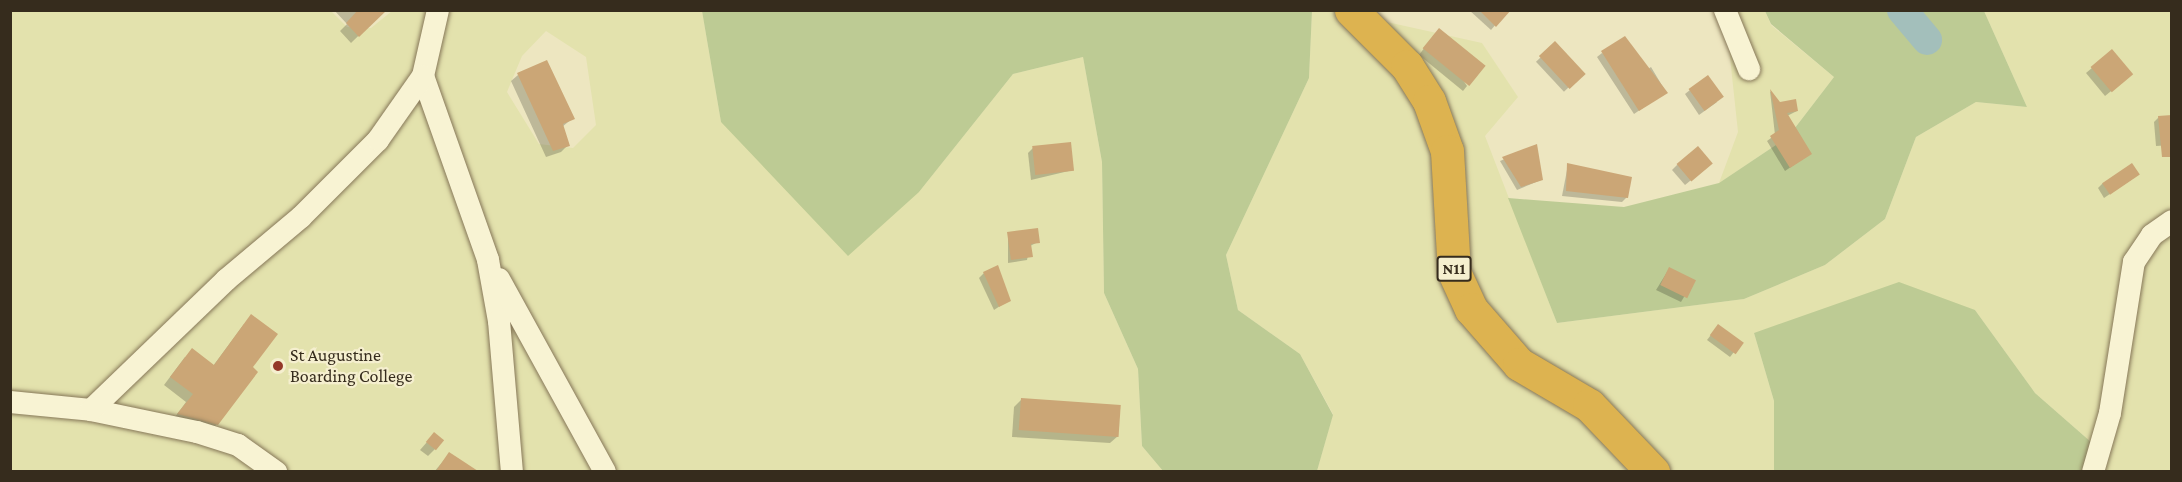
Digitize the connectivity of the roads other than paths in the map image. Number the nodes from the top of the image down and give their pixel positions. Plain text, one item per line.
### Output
1 (438, 10) edge
2 (1351, 10) edge
3 (1725, 10) edge
4 (1749, 69) dead end
5 (423, 76) junction
6 (2172, 221) edge
7 (488, 260) junction
8 (10, 402) edge
9 (91, 410) junction
10 (276, 471) edge
11 (512, 471) edge
12 (606, 471) edge
13 (1653, 471) edge
14 (2093, 471) edge

1 - 5 street
2 - 13 highway, N11
3 - 4 street
5 - 7 street
5 - 9 street
6 - 14 street
7 - 11 street
7 - 12 street
8 - 9 street
9 - 10 street

